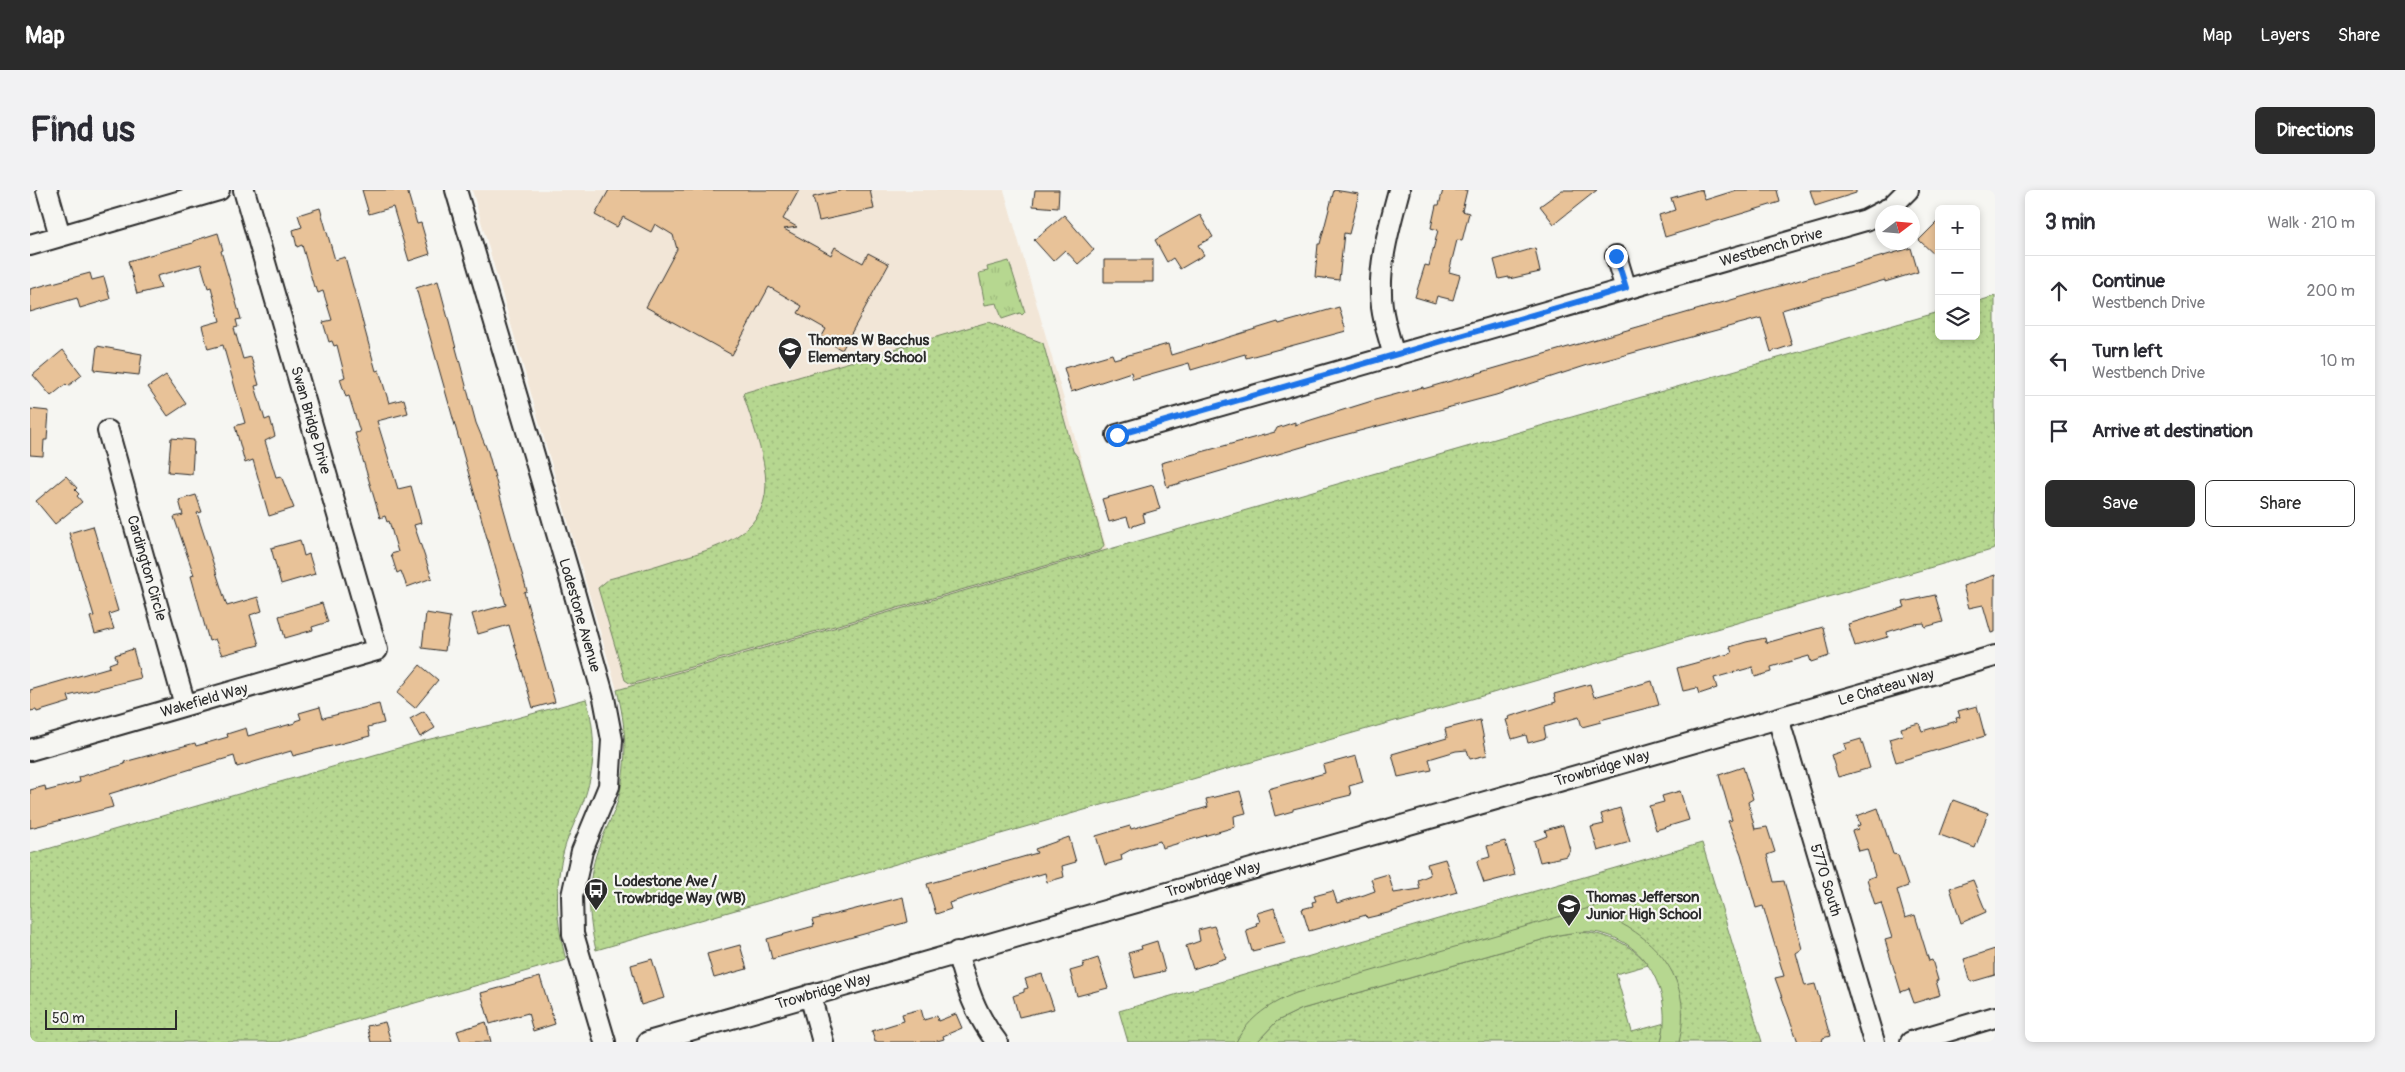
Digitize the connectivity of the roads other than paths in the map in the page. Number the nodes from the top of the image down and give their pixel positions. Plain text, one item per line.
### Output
1 (47, 190) edge
2 (219, 190) edge
3 (244, 190) edge
4 (456, 190) edge
5 (1399, 190) edge
6 (1908, 190) edge
7 (60, 236) junction
8 (30, 245) edge
9 (1616, 256) dead end
10 (1626, 288) junction
11 (1394, 356) junction
12 (108, 431) dead end
13 (1117, 435) dead end
14 (377, 650) joint
15 (1995, 656) edge
16 (185, 706) junction
17 (1778, 718) junction
18 (30, 750) edge
19 (957, 952) junction
20 (810, 995) junction
21 (1995, 1017) edge
22 (605, 1042) edge
23 (648, 1042) edge
24 (823, 1042) edge
25 (996, 1042) edge
26 (1874, 1042) edge
27 (1911, 1042) edge

1 - 7 street
2 - 7 street
3 - 14 street, Swan Bridge Drive
4 - 22 street, Lodestone Avenue
5 - 11 street
6 - 10 street, Westbench Drive
7 - 8 street
9 - 10 street
10 - 11 street, Westbench Drive
11 - 13 street, Westbench Drive
12 - 16 street, Cardington Circle
14 - 16 street, Wakefield Way
15 - 17 street, Le Chateau Way
16 - 18 street, Wakefield Way
17 - 19 street, Trowbridge Way
17 - 26 street, 5770 South
19 - 20 street, Trowbridge Way
19 - 25 street
20 - 23 street, Trowbridge Way
20 - 24 street
21 - 27 street

